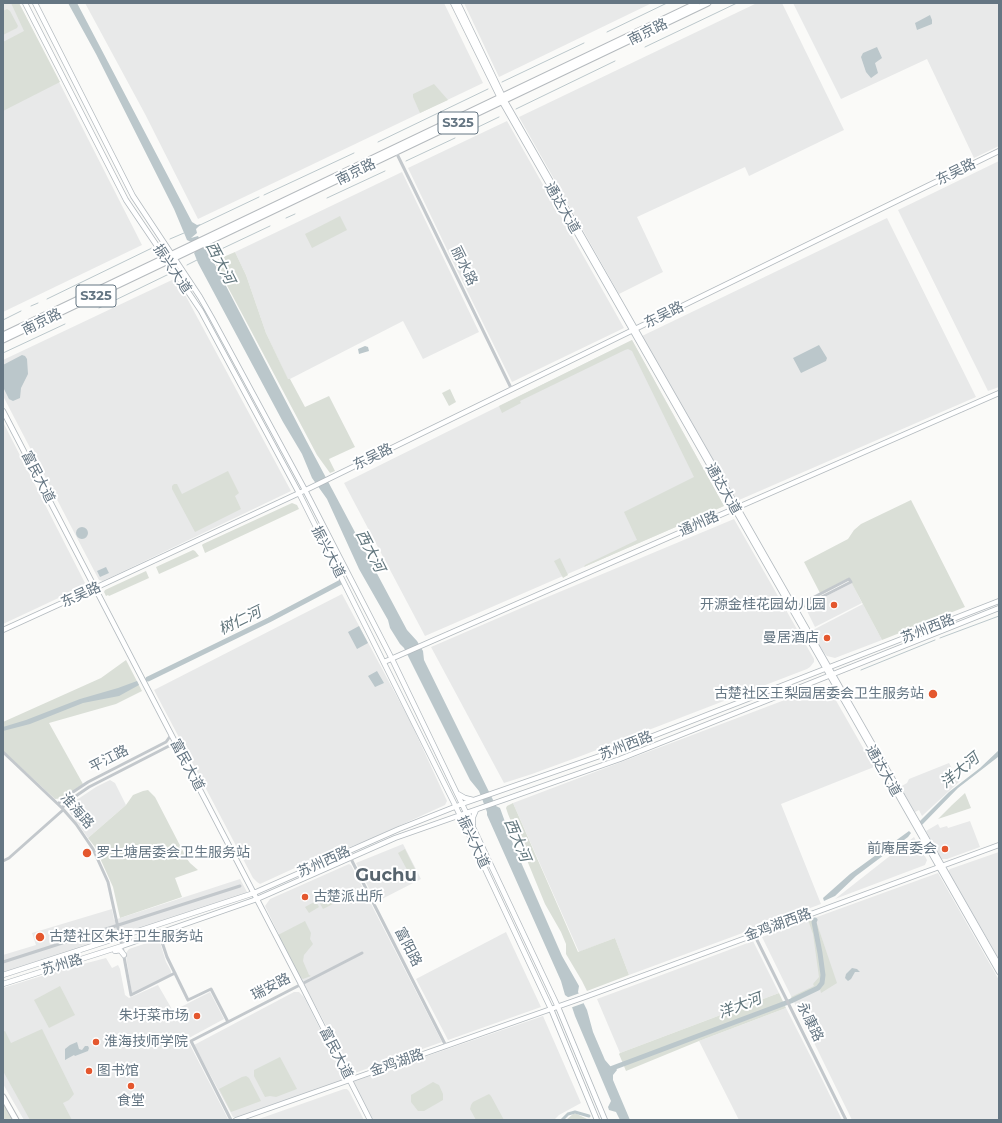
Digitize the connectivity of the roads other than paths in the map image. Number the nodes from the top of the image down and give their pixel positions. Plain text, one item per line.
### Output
1 (25, 3) edge
2 (35, 3) edge
3 (453, 3) edge
4 (458, 3) edge
5 (697, 3) edge
6 (708, 3) edge
7 (502, 99) junction
8 (999, 151) edge
9 (396, 152) junction
10 (207, 241) junction
11 (173, 256) junction
12 (166, 260) junction
13 (634, 330) junction
14 (3, 335) edge
15 (3, 340) edge
16 (512, 390) junction
17 (999, 393) edge
18 (3, 410) edge
19 (305, 490) junction
20 (299, 493) junction
21 (736, 508) junction
22 (95, 588) junction
23 (829, 591) junction
24 (999, 601) edge
25 (999, 608) edge
26 (794, 609) junction
27 (3, 630) edge
28 (392, 659) junction
29 (384, 662) junction
30 (827, 668) junction
31 (831, 676) junction
32 (171, 735) junction
33 (177, 745) junction
34 (3, 752) edge
35 (457, 793) junction
36 (452, 798) junction
37 (474, 800) junction
38 (58, 804) junction
39 (462, 804) junction
40 (456, 807) junction
41 (62, 809) junction
42 (477, 809) junction
43 (447, 811) junction
44 (466, 813) junction
45 (460, 815) junction
46 (449, 819) junction
47 (443, 821) junction
48 (468, 831) junction
49 (475, 831) junction
50 (999, 845) edge
51 (350, 857) junction
52 (3, 861) edge
53 (940, 866) junction
54 (240, 886) dead end
55 (254, 893) junction
56 (257, 899) junction
57 (118, 925) junction
58 (159, 933) junction
59 (754, 934) junction
60 (120, 938) junction
61 (122, 946) junction
62 (362, 952) dead end
63 (124, 955) junction
64 (74, 961) junction
65 (3, 962) edge
66 (999, 965) edge
67 (999, 972) edge
68 (175, 973) junction
69 (3, 975) edge
70 (3, 984) edge
71 (301, 984) junction
72 (558, 1007) junction
73 (551, 1009) junction
74 (228, 1022) junction
75 (446, 1046) junction
76 (350, 1080) junction
77 (3, 1097) edge
78 (16, 1120) edge
79 (231, 1120) edge
80 (236, 1120) edge
81 (370, 1120) edge
82 (596, 1120) edge
83 (605, 1120) edge
84 (846, 1120) edge

1 - 12 main road, 振兴大道
2 - 11 main road, 振兴大道
3 - 7 main road, 通达大道
4 - 7 main road, 通达大道
5 - 7 main road, 南京路 / S325
6 - 7 main road, 南京路 / S325
7 - 9 main road, 南京路 / S325
7 - 10 main road, 南京路 / S325
7 - 13 main road, 通达大道
8 - 13 main road, 东吴路
9 - 10 main road, 南京路 / S325
9 - 16 street, 丽水路
10 - 11 main road, 南京路 / S325
11 - 12 main road, 南京路 / S325
11 - 19 main road, 振兴大道
12 - 14 main road, 南京路 / S325
12 - 15 main road, 南京路 / S325
12 - 20 main road, 振兴大道
13 - 16 main road, 东吴路
13 - 21 main road, 通达大道
16 - 19 main road, 东吴路
17 - 21 main road, 通州路
18 - 22 main road, 富民大道
19 - 20 main road, 东吴路
19 - 28 main road, 振兴大道
20 - 22 main road, 东吴路
20 - 29 main road, 振兴大道
21 - 26 main road, 通达大道
21 - 28 main road, 通州路
22 - 27 main road, 东吴路
22 - 32 main road, 富民大道
23 - 23 street
23 - 26 street
24 - 30 main road, 苏州西路
25 - 31 main road, 苏州西路
26 - 30 main road, 通达大道
28 - 29 main road, 通州路
28 - 35 main road, 振兴大道
29 - 36 main road, 振兴大道
30 - 31 main road, 通达大道
30 - 37 main road, 苏州西路
31 - 42 main road, 苏州西路
31 - 53 main road, 通达大道
32 - 33 main road, 富民大道
32 - 38 street, 平江路
33 - 41 street, 平江路
33 - 55 main road, 富民大道
34 - 38 street, 淮海路
35 - 37 main road
35 - 39 main road, 振兴大道
36 - 40 main road, 振兴大道
36 - 43 main road
37 - 39 main road, 苏州西路
38 - 41 street, 淮海路
39 - 40 main road, 苏州西路
39 - 44 main road, 振兴大道
40 - 43 main road, 苏州西路
40 - 45 main road, 振兴大道
41 - 52 street, 平江路
41 - 57 street, 淮海路
42 - 44 main road, 苏州西路
42 - 49 main road
43 - 46 main road
43 - 55 main road, 苏州西路
44 - 45 main road, 苏州西路
44 - 49 main road, 振兴大道
45 - 46 main road, 苏州西路
45 - 48 main road, 振兴大道
46 - 47 main road, 苏州西路
47 - 48 main road
47 - 51 main road, 苏州西路
48 - 73 main road, 振兴大道
49 - 72 main road, 振兴大道
50 - 53 main road, 金鸡湖西路
51 - 56 main road, 苏州西路
51 - 75 street, 富阳路
53 - 59 main road, 金鸡湖西路
53 - 66 main road, 通达大道
53 - 67 main road, 通达大道
54 - 57 street
55 - 56 main road, 富民大道
55 - 60 main road, 苏州路
56 - 58 main road, 苏州路
56 - 71 main road, 富民大道
57 - 60 street, 淮海路
57 - 65 street
58 - 61 main road, 苏州路
58 - 68 street
59 - 72 main road, 金鸡湖西路
59 - 84 street, 永康路
60 - 61 street, 淮海路
60 - 69 main road, 苏州路
61 - 63 street, 淮海路
61 - 64 main road, 苏州路
62 - 71 street, 瑞安路
63 - 64 main road
63 - 68 street, 淮海路
64 - 70 main road, 苏州路
68 - 74 street
71 - 74 street, 瑞安路
71 - 76 main road, 富民大道
72 - 73 main road, 金鸡湖路
72 - 83 main road, 振兴大道
73 - 75 main road, 金鸡湖路
73 - 82 main road, 振兴大道
74 - 79 street, 瑞安路
75 - 76 main road, 金鸡湖路
76 - 80 main road, 金鸡湖路
76 - 81 main road, 富民大道
77 - 78 main road

